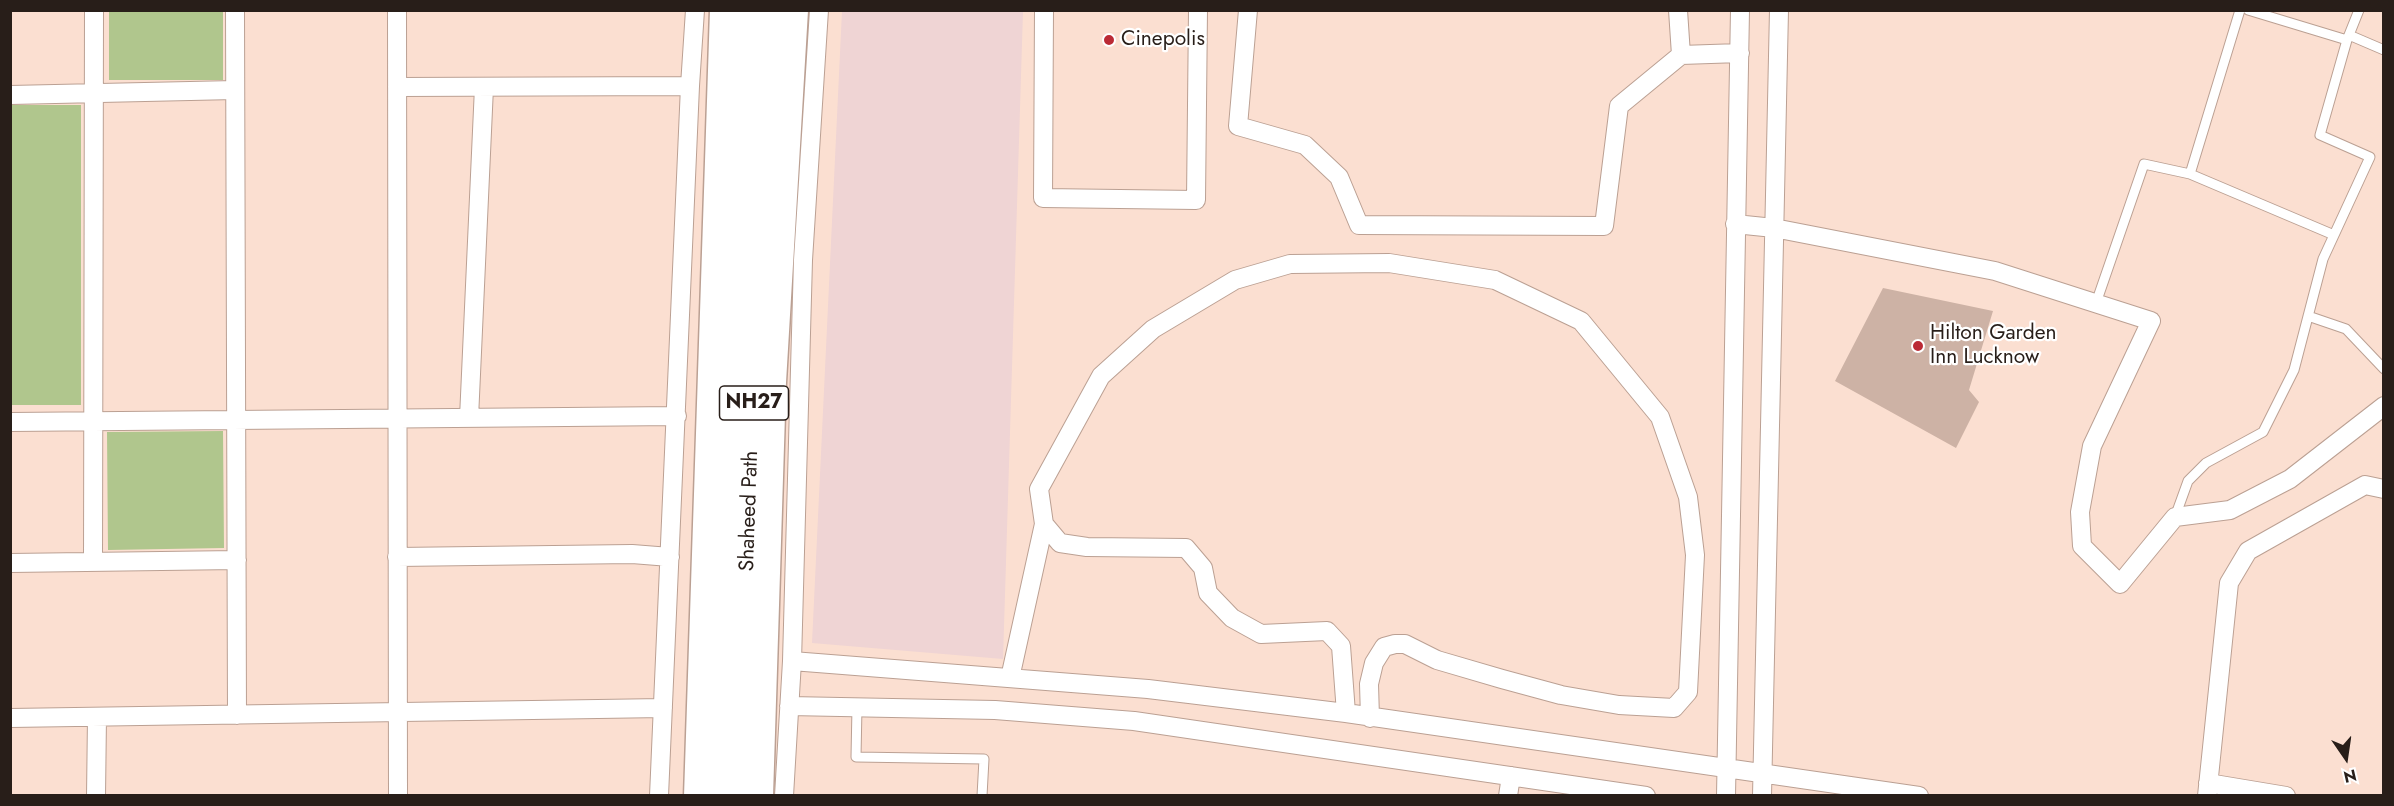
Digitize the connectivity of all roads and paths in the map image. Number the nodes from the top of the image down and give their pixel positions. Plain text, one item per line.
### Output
1 (94, 10) edge
2 (235, 10) edge
3 (397, 10) edge
4 (695, 10) edge
5 (721, 10) edge
6 (743, 10) edge
7 (772, 10) edge
8 (797, 10) edge
9 (819, 10) edge
10 (1044, 10) edge
11 (1198, 10) edge
12 (1248, 10) edge
13 (1678, 10) edge
14 (1740, 10) edge
15 (1779, 10) edge
16 (2240, 10) edge
17 (2248, 10) edge
18 (2360, 10) edge
19 (2348, 37) junction
20 (2384, 50) edge
21 (1740, 53) junction
22 (1681, 55) junction
23 (690, 86) junction
24 (397, 87) junction
25 (484, 87) junction
26 (236, 90) junction
27 (93, 93) junction
28 (10, 95) edge
29 (2190, 174) junction
30 (1735, 224) junction
31 (1774, 228) junction
32 (2334, 235) junction
33 (2096, 303) junction
34 (2308, 316) junction
35 (2384, 369) edge
36 (2384, 406) edge
37 (677, 416) junction
38 (397, 418) junction
39 (469, 418) junction
40 (236, 420) junction
41 (93, 421) junction
42 (10, 422) edge
43 (2384, 489) edge
44 (2175, 517) junction
45 (1044, 524) junction
46 (397, 557) junction
47 (670, 557) junction
48 (237, 560) junction
49 (93, 562) junction
50 (10, 563) edge
51 (792, 662) junction
52 (1010, 678) junction
53 (789, 706) junction
54 (857, 707) junction
55 (663, 708) junction
56 (398, 712) junction
57 (1346, 713) junction
58 (237, 715) junction
59 (97, 717) junction
60 (10, 718) edge
61 (1370, 718) junction
62 (1727, 768) junction
63 (1762, 773) junction
64 (1510, 776) junction
65 (703, 782) edge
66 (2208, 789) edge
67 (96, 795) edge
68 (398, 795) edge
69 (659, 795) edge
70 (739, 795) edge
71 (762, 795) edge
72 (784, 795) edge
73 (982, 795) edge
74 (1509, 795) edge
75 (1646, 795) edge
76 (1726, 795) edge
77 (1762, 795) edge
78 (1919, 795) edge
79 (2286, 795) edge

1 - 27 street
2 - 26 street
3 - 24 street
4 - 23 street
5 - 65 street
6 - 65 highway, Shaheed Path / NH27
7 - 70 highway, Shaheed Path / NH27
8 - 71 street
9 - 51 street
10 - 11 street
12 - 22 street
13 - 22 street
14 - 21 street
15 - 31 street
16 - 29 lane
17 - 19 lane
18 - 19 lane
19 - 20 lane
19 - 32 lane
21 - 22 street
21 - 30 street
23 - 25 street
23 - 37 street
24 - 25 street
24 - 38 street
25 - 39 street
26 - 27 street
26 - 40 street
27 - 28 street
27 - 41 street
29 - 32 lane
29 - 33 lane
30 - 31 street
30 - 62 street
31 - 33 street
31 - 63 street
32 - 34 lane
33 - 44 street
34 - 35 lane
34 - 44 lane
36 - 44 street
37 - 39 street
37 - 47 street
38 - 39 street
38 - 40 street
38 - 46 street
40 - 41 street
40 - 48 street
41 - 42 street
41 - 49 street
43 - 66 street
45 - 52 street
45 - 57 street
45 - 61 street
46 - 47 street
46 - 56 street
47 - 55 street
48 - 49 street
48 - 58 street
49 - 50 street
51 - 52 street
51 - 53 street
52 - 57 street
53 - 54 street
53 - 72 street
54 - 64 street
54 - 73 lane
55 - 56 street
55 - 69 street
56 - 58 street
56 - 68 street
57 - 61 street
58 - 59 street
59 - 60 street
59 - 67 street
61 - 62 street
62 - 63 street
62 - 76 street
63 - 77 street
63 - 78 street
64 - 74 street
64 - 75 street
66 - 79 street

